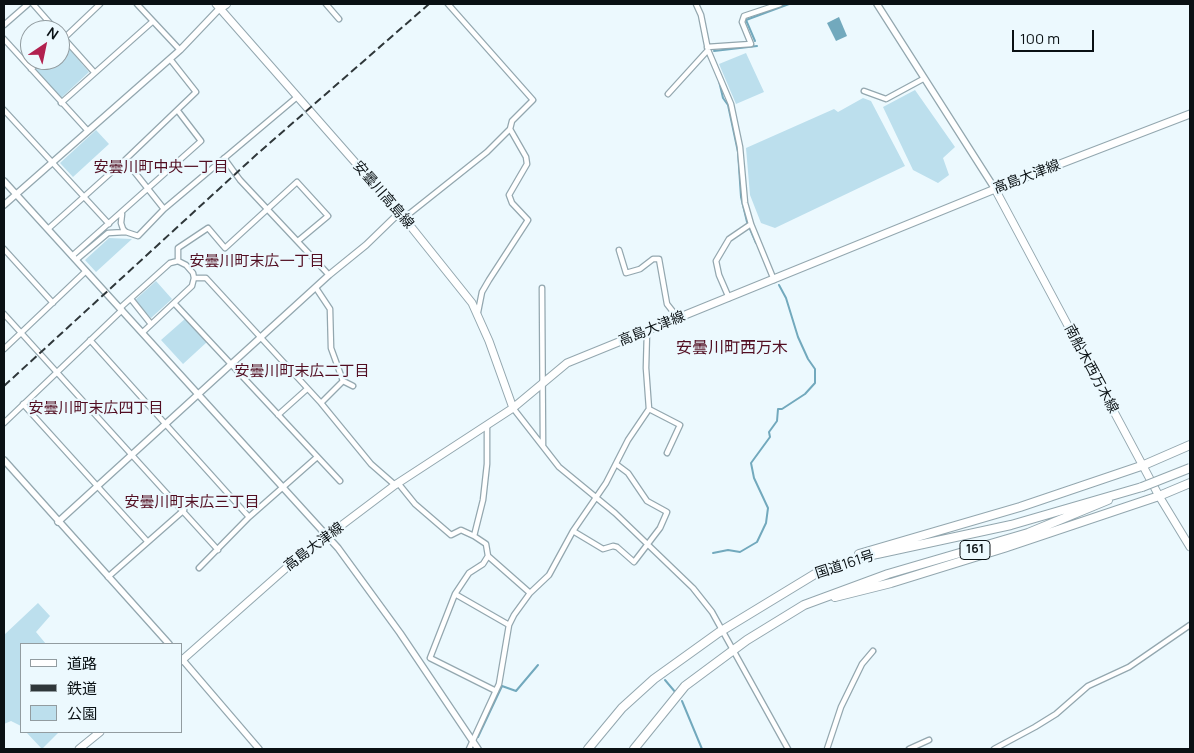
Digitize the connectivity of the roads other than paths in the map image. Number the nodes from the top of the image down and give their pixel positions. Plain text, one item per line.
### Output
1 (28, 4) edge
2 (32, 4) edge
3 (100, 4) edge
4 (137, 4) edge
5 (326, 4) edge
6 (448, 4) edge
7 (696, 4) edge
8 (780, 4) edge
9 (877, 4) edge
10 (221, 5) edge
11 (339, 19) dead end
12 (47, 20) edge
13 (152, 22) junction
14 (4, 26) edge
15 (70, 30) edge
16 (4, 39) edge
17 (70, 47) edge
18 (708, 49) junction
19 (180, 50) junction
20 (20, 57) edge
21 (170, 59) junction
22 (32, 70) edge
23 (94, 72) junction
24 (923, 78) junction
25 (864, 91) dead end
26 (668, 94) dead end
27 (297, 97) junction
28 (61, 103) junction
29 (4, 110) edge
30 (178, 111) junction
31 (1190, 114) edge
32 (510, 129) junction
33 (88, 131) junction
34 (224, 158) junction
35 (125, 160) junction
36 (52, 163) junction
37 (4, 181) edge
38 (148, 188) junction
39 (994, 189) junction
40 (16, 194) junction
41 (84, 197) junction
42 (4, 205) edge
43 (164, 209) junction
44 (268, 210) junction
45 (122, 214) junction
46 (402, 216) junction
47 (108, 224) junction
48 (751, 224) junction
49 (48, 229) junction
50 (126, 232) junction
51 (298, 241) junction
52 (4, 249) edge
53 (619, 250) dead end
54 (74, 258) junction
55 (178, 261) junction
56 (86, 271) junction
57 (329, 275) junction
58 (194, 278) junction
59 (774, 280) junction
60 (316, 288) junction
61 (542, 288) dead end
62 (729, 298) junction
63 (131, 299) junction
64 (174, 302) junction
65 (53, 303) junction
66 (121, 309) junction
67 (478, 312) junction
68 (4, 314) edge
69 (678, 318) junction
70 (151, 324) junction
71 (647, 331) junction
72 (143, 332) junction
73 (22, 333) junction
74 (261, 336) junction
75 (90, 340) junction
76 (4, 349) edge
77 (231, 364) junction
78 (56, 370) junction
79 (343, 381) junction
80 (542, 384) junction
81 (352, 386) dead end
82 (307, 390) junction
83 (199, 394) junction
84 (321, 403) junction
85 (23, 404) junction
86 (513, 408) junction
87 (649, 409) junction
88 (278, 416) junction
89 (4, 423) edge
90 (166, 423) junction
91 (486, 426) junction
92 (1190, 445) edge
93 (543, 448) junction
94 (667, 453) dead end
95 (131, 456) junction
96 (316, 458) junction
97 (4, 460) edge
98 (616, 464) junction
99 (1144, 465) junction
100 (1190, 468) edge
101 (340, 481) dead end
102 (1190, 483) edge
103 (397, 484) junction
104 (98, 486) junction
105 (284, 487) junction
106 (1126, 492) junction
107 (597, 496) junction
108 (1159, 496) junction
109 (184, 510) junction
110 (249, 518) junction
111 (58, 522) junction
112 (573, 530) junction
113 (474, 536) junction
114 (328, 537) junction
115 (148, 541) junction
116 (647, 545) junction
117 (1190, 547) edge
118 (218, 550) junction
119 (488, 556) junction
120 (836, 565) junction
121 (199, 568) dead end
122 (108, 577) junction
123 (530, 593) junction
124 (455, 594) junction
125 (821, 598) junction
126 (1190, 624) edge
127 (509, 625) junction
128 (723, 630) junction
129 (168, 643) edge
130 (733, 649) junction
131 (873, 651) dead end
132 (182, 659) edge
133 (496, 691) junction
134 (99, 733) edge
135 (929, 740) dead end
136 (472, 742) junction
137 (79, 749) edge
138 (259, 749) edge
139 (468, 749) edge
140 (478, 749) edge
141 (588, 749) edge
142 (634, 749) edge
143 (788, 749) edge
144 (827, 749) edge
145 (909, 749) edge
146 (994, 749) edge

1 - 14 street
2 - 12 street
3 - 15 street
4 - 13 street
5 - 11 street
6 - 32 street
7 - 18 street
8 - 18 street
9 - 24 street
10 - 19 street
10 - 27 main road, 安曇川高島線
13 - 19 street
13 - 23 street
16 - 20 street
17 - 23 street
18 - 26 street
18 - 48 street
19 - 21 street
21 - 30 street
21 - 33 street
22 - 28 street
23 - 28 street
24 - 25 street
24 - 39 street
27 - 34 street
27 - 46 main road, 安曇川高島線
28 - 33 street
29 - 36 street
30 - 35 street
30 - 38 street
31 - 39 main road, 高島大津線
32 - 46 street
32 - 67 street
33 - 36 street
34 - 43 street
34 - 44 street
35 - 38 street
35 - 41 street
36 - 40 street
36 - 41 street
37 - 40 street
38 - 43 street
38 - 45 street
39 - 59 main road, 高島大津線
39 - 99 main road, 南船木西万木線
40 - 42 street
40 - 49 street
41 - 47 street
41 - 49 street
43 - 50 street
44 - 51 street
44 - 51 street
44 - 55 street
45 - 47 street
45 - 50 street
46 - 57 street
46 - 67 main road, 安曇川高島線
47 - 54 street
48 - 59 street
48 - 62 street
49 - 54 street
50 - 54 street
51 - 57 street
52 - 65 street
53 - 69 street
54 - 56 street
55 - 58 street
55 - 63 street
56 - 65 street
56 - 66 street
57 - 60 street
58 - 64 street
58 - 74 street
59 - 62 main road, 高島大津線
60 - 74 street
60 - 79 street
61 - 80 street
62 - 69 main road, 高島大津線
63 - 66 street
63 - 70 street
64 - 70 street
64 - 77 street
65 - 73 street
66 - 72 street
66 - 75 street
67 - 86 main road, 安曇川高島線
68 - 73 street
69 - 71 main road, 高島大津線
70 - 72 street
71 - 80 main road, 高島大津線
71 - 87 street
72 - 83 street
73 - 76 street
73 - 78 street
74 - 77 street
74 - 82 street
75 - 78 street
75 - 90 street
77 - 83 street
77 - 88 street
78 - 85 street
78 - 95 street
79 - 81 street
79 - 84 street
80 - 86 main road, 高島大津線
80 - 93 street
82 - 84 street
82 - 88 street
83 - 90 street
83 - 105 street
84 - 103 street
85 - 89 street
85 - 104 street
86 - 91 main road, 高島大津線
86 - 93 street
87 - 94 street
87 - 98 street
88 - 96 street
90 - 95 street
90 - 110 street
91 - 103 main road, 高島大津線
91 - 113 street
92 - 99 highway
93 - 107 street
95 - 104 street
95 - 109 street
96 - 101 street
96 - 105 street
97 - 111 street
98 - 107 street
98 - 116 street
99 - 108 main road, 南船木西万木線
99 - 120 highway
100 - 106 highway, 国道161号 / 161, bridge
102 - 108 highway
103 - 113 street
103 - 114 main road, 高島大津線
104 - 111 street
104 - 115 street
105 - 110 street
105 - 114 street
106 - 120 highway, 国道161号 / 161
106 - 125 highway, 国道161号 / 161
107 - 112 street
107 - 116 street
108 - 117 main road, 南船木西万木線
108 - 125 highway
109 - 115 street
109 - 118 street
110 - 118 street
111 - 122 street
112 - 116 street
112 - 123 street
113 - 119 street
114 - 132 main road, 高島大津線
114 - 136 street
115 - 122 street
116 - 128 street
118 - 121 street
119 - 123 street
119 - 124 street
120 - 128 highway, 国道161号 / 161
122 - 129 street
123 - 127 street
124 - 127 street
124 - 133 street
125 - 130 highway, 国道161号 / 161
126 - 146 street
127 - 133 street
128 - 130 street
128 - 141 highway, 国道161号 / 161
130 - 142 highway, 国道161号 / 161
130 - 143 street
131 - 144 street
132 - 138 street
133 - 136 street
134 - 137 main road
135 - 145 street
136 - 139 street
136 - 140 street

